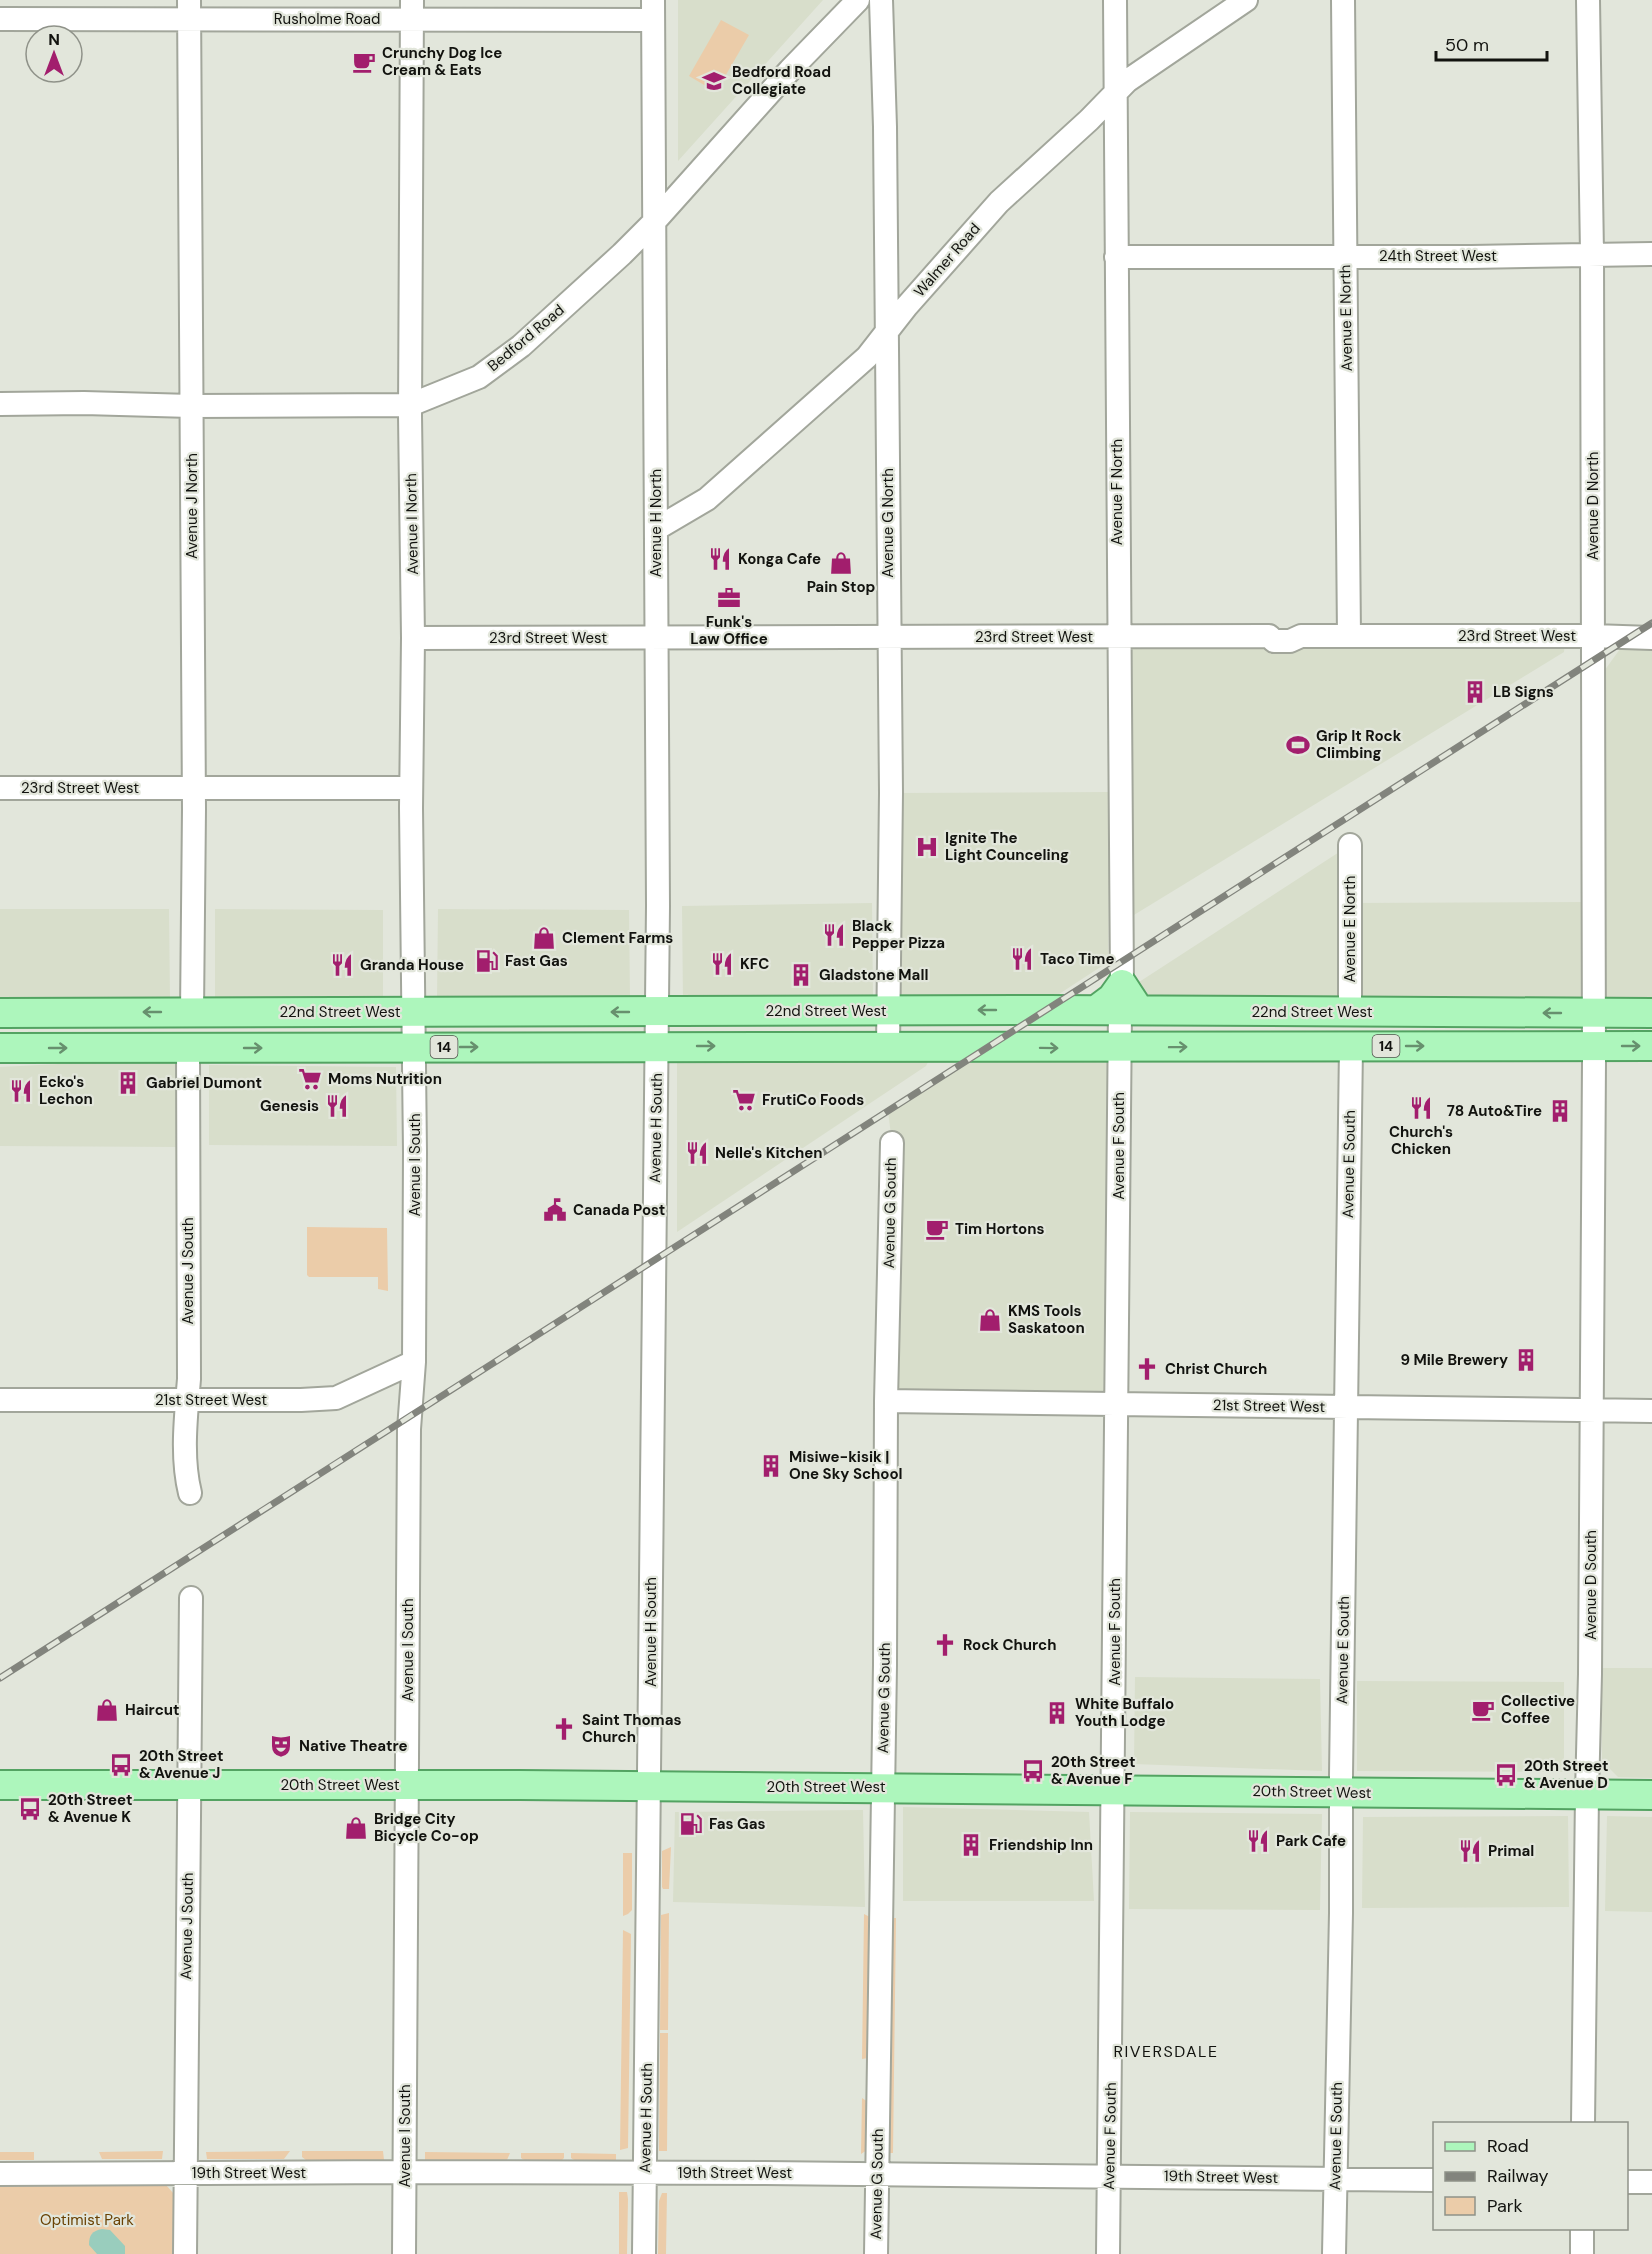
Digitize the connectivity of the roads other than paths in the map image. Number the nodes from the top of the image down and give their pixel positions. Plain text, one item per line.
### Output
1 (858, 0) edge
2 (881, 0) edge
3 (1114, 0) edge
4 (1246, 0) edge
5 (1344, 0) edge
6 (1588, 0) edge
7 (189, 9) edge
8 (412, 9) edge
9 (653, 10) edge
10 (0, 19) edge
11 (1115, 93) junction
12 (654, 222) junction
13 (1592, 254) junction
14 (1652, 254) edge
15 (1345, 256) junction
16 (1116, 257) junction
17 (886, 336) junction
18 (0, 404) edge
19 (410, 405) junction
20 (191, 406) junction
21 (656, 529) junction
22 (1348, 636) junction
23 (1593, 636) junction
24 (888, 637) junction
25 (1118, 637) junction
26 (413, 638) junction
27 (657, 638) junction
28 (1652, 639) edge
29 (0, 788) edge
30 (411, 788) junction
31 (193, 789) junction
32 (1350, 845) dead end
33 (1119, 1004) junction
34 (888, 1011) junction
35 (192, 1012) junction
36 (413, 1012) junction
37 (657, 1012) junction
38 (1350, 1012) junction
39 (1652, 1012) edge
40 (0, 1013) edge
41 (1594, 1013) junction
42 (657, 1046) junction
43 (1594, 1046) junction
44 (1652, 1046) edge
45 (413, 1047) junction
46 (888, 1047) junction
47 (1351, 1047) junction
48 (0, 1048) edge
49 (188, 1048) junction
50 (1120, 1048) junction
51 (892, 1143) dead end
52 (414, 1362) junction
53 (0, 1400) edge
54 (187, 1400) junction
55 (886, 1401) junction
56 (1117, 1404) junction
57 (1346, 1407) junction
58 (1592, 1410) junction
59 (1652, 1411) edge
60 (190, 1493) dead end
61 (191, 1598) dead end
62 (0, 1785) edge
63 (190, 1785) junction
64 (406, 1785) junction
65 (649, 1786) junction
66 (883, 1788) junction
67 (1112, 1790) junction
68 (1341, 1792) junction
69 (1587, 1794) junction
70 (1652, 1795) edge
71 (1584, 2122) edge
72 (405, 2172) junction
73 (645, 2172) junction
74 (186, 2173) junction
75 (0, 2174) edge
76 (878, 2174) junction
77 (1109, 2176) junction
78 (1335, 2179) junction
79 (1433, 2180) edge
80 (1628, 2182) edge
81 (1652, 2182) edge
82 (1582, 2230) edge
83 (185, 2254) edge
84 (404, 2254) edge
85 (644, 2254) edge
86 (876, 2254) edge
87 (1108, 2254) edge
88 (1334, 2254) edge
89 (1582, 2254) edge

1 - 12 street, Bedford Road
2 - 17 street, Avenue G North
3 - 11 street, Avenue F North
4 - 11 street, Walmer Road
5 - 15 street, Avenue E North
6 - 13 street, Avenue D North
7 - 8 street, Rusholme Road
7 - 10 street, Rusholme Road
7 - 20 street, Avenue J North
8 - 9 street, Rusholme Road
8 - 19 street, Avenue I North
9 - 12 street, Avenue H North
11 - 16 street, Avenue F North
11 - 17 street, Walmer Road
12 - 19 street, Bedford Road
12 - 21 street, Avenue H North
13 - 14 street, 24th Street West
13 - 15 street, 24th Street West
13 - 23 street, Avenue D North
15 - 16 street, 24th Street West
15 - 22 street, Avenue E North
16 - 25 street, Avenue F North
17 - 21 street, Walmer Road
17 - 24 street, Avenue G North
18 - 20 street, Bedford Road
19 - 20 street, Bedford Road
19 - 26 street, Avenue I North
20 - 31 street, Avenue J North
21 - 27 street, Avenue H North
22 - 23 street, 23rd Street West
22 - 25 street, 23rd Street West
23 - 28 street, 23rd Street West
23 - 41 street, Avenue D North
24 - 25 street, 23rd Street West
24 - 27 street, 23rd Street West
24 - 34 street, Avenue G North
25 - 33 street, Avenue F North
26 - 27 street, 23rd Street West
26 - 30 street, Avenue I North
27 - 37 street, Avenue H North
29 - 31 street, 23rd Street West
30 - 31 street, 23rd Street West
30 - 36 street, Avenue I North
31 - 35 street, Avenue J North
32 - 38 street, Avenue E North
33 -> 34 main road, 22nd Street West
33 - 38 main road, 22nd Street West
33 - 50 street, Avenue F South
34 - 37 main road, 22nd Street West
34 - 46 street, Avenue G North
35 - 36 main road, 22nd Street West
35 -> 40 main road, 22nd Street West
37 -> 36 main road, 22nd Street West
36 - 45 street, Avenue I North
37 - 42 street, Avenue H North
41 -> 38 main road, 22nd Street West
39 - 41 main road, 22nd Street West
41 - 43 street, Avenue D North
45 -> 42 main road, 14
42 -> 46 main road, 14
42 - 65 street, Avenue H South
43 -> 44 main road, 14
47 -> 43 main road, 14
43 - 58 street, Avenue D South
49 -> 45 main road, 14
45 - 52 street, Avenue I South
46 -> 50 main road, 14
50 -> 47 main road, 14
47 - 57 street, Avenue E South
48 -> 49 main road, 14
49 - 54 street, Avenue J South
50 - 56 street, Avenue F South
51 - 55 street, Avenue G South
52 - 54 street, 21st Street West
52 - 64 street, Avenue I South
53 - 54 street, 21st Street West
54 - 60 street, Avenue J South
55 - 56 street, 21st Street West
55 - 66 street, Avenue G South
56 - 57 street, 21st Street West
56 - 67 street, Avenue F South
57 - 58 street, 21st Street West
57 - 68 street, Avenue E South
58 - 59 street, 21st Street West
58 - 69 street, Avenue D South
61 - 63 street, Avenue J South
62 - 63 main road, 20th Street West
63 - 64 main road, 20th Street West
63 - 74 street, Avenue J South
64 - 65 main road, 20th Street West
64 - 72 street, Avenue I South
65 - 66 main road, 20th Street West
65 - 73 street, Avenue H South
66 - 67 main road, 20th Street West
66 - 76 street, Avenue G South
67 - 68 main road, 20th Street West
67 - 77 street, Avenue F South
68 - 69 main road, 20th Street West
68 - 78 street, Avenue E South
69 - 70 main road, 20th Street West
69 - 71 street, Avenue D South
72 - 73 street, 19th Street West
72 - 74 street, 19th Street West
72 - 84 street, Avenue I South
73 - 76 street, 19th Street West
73 - 85 street, Avenue H South
74 - 75 street, 19th Street West
74 - 83 street, Avenue J South
76 - 77 street, 19th Street West
76 - 86 street, Avenue G South
77 - 78 street, 19th Street West
77 - 87 street, Avenue F South
78 - 79 street, 19th Street West
78 - 88 street, Avenue E South
80 - 81 street
82 - 89 street

